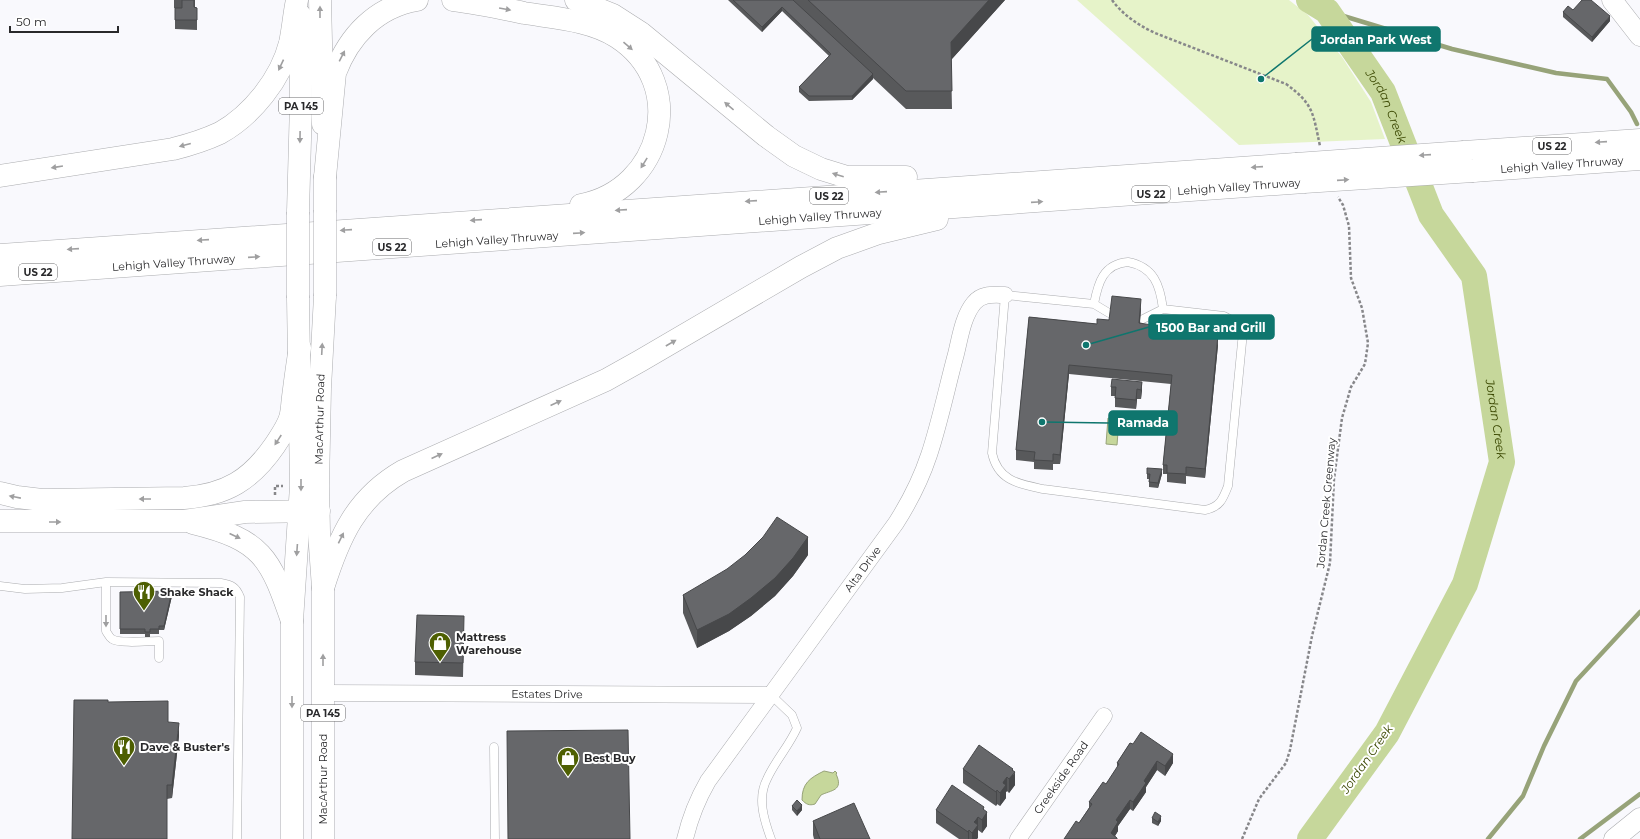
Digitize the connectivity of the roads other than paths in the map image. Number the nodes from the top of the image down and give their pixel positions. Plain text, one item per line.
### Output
1 (296, 0) edge
2 (300, 0) edge
3 (320, 0) edge
4 (417, 0) edge
5 (453, 0) edge
6 (576, 0) edge
7 (1612, 0) edge
8 (1640, 36) edge
9 (1640, 140) edge
10 (1640, 159) edge
11 (1468, 161) junction
12 (1300, 173) junction
13 (1143, 174) junction
14 (0, 176) edge
15 (325, 177) junction
16 (998, 205) junction
17 (515, 217) junction
18 (0, 254) edge
19 (75, 270) junction
20 (0, 275) edge
21 (0, 289) edge
22 (1005, 295) junction
23 (1094, 304) junction
24 (1163, 309) junction
25 (1109, 313) edge
26 (1143, 319) dead end
27 (300, 348) junction
28 (0, 493) edge
29 (310, 511) junction
30 (0, 521) edge
31 (184, 521) junction
32 (106, 582) junction
33 (0, 586) edge
34 (323, 588) junction
35 (292, 621) junction
36 (159, 658) dead end
37 (323, 693) junction
38 (771, 695) junction
39 (1104, 716) dead end
40 (494, 747) dead end
41 (1640, 818) edge
42 (237, 839) edge
43 (292, 839) edge
44 (323, 839) edge
45 (495, 839) edge
46 (685, 839) edge
47 (771, 839) edge
48 (1018, 839) edge
49 (1614, 839) edge

1 -> 14 main road
2 -> 27 main road, MacArthur Road / PA 145, bridge
15 -> 3 main road, MacArthur Road / PA 145
15 -> 4 main road
5 -> 17 main road
13 -> 6 main road
7 - 8 street
9 -> 11 main road, Lehigh Valley Thruway / US 22
10 - 11 main road, Lehigh Valley Thruway / US 22
11 - 12 main road, Lehigh Valley Thruway / US 22, bridge
12 -> 13 main road, Lehigh Valley Thruway / US 22
16 -> 12 main road, Lehigh Valley Thruway / US 22
13 -> 17 main road, Lehigh Valley Thruway / US 22
29 -> 15 main road, MacArthur Road / PA 145, bridge
19 -> 16 main road, Lehigh Valley Thruway / US 22
34 -> 16 main road
17 -> 18 main road, Lehigh Valley Thruway / US 22
19 - 20 main road, Lehigh Valley Thruway / US 22
19 - 21 main road
22 - 23 lane
22 - 24 lane
22 - 38 street, Alta Drive
23 - 24 lane
23 - 25 lane
24 - 26 lane
27 -> 28 main road
27 -> 29 main road, MacArthur Road / PA 145
29 - 31 main road
29 - 34 main road, MacArthur Road / PA 145
29 -> 35 main road, MacArthur Road / PA 145
30 -> 31 main road
31 -> 35 main road
32 - 33 lane
32 -> 36 lane
32 - 42 lane
37 -> 34 main road, MacArthur Road / PA 145
35 -> 43 main road, MacArthur Road / PA 145
37 - 38 street, Estates Drive
37 - 44 main road, MacArthur Road / PA 145
38 - 46 street, Alta Drive
38 - 47 lane
39 - 48 street, Creekside Road
40 - 45 lane
41 - 49 street

